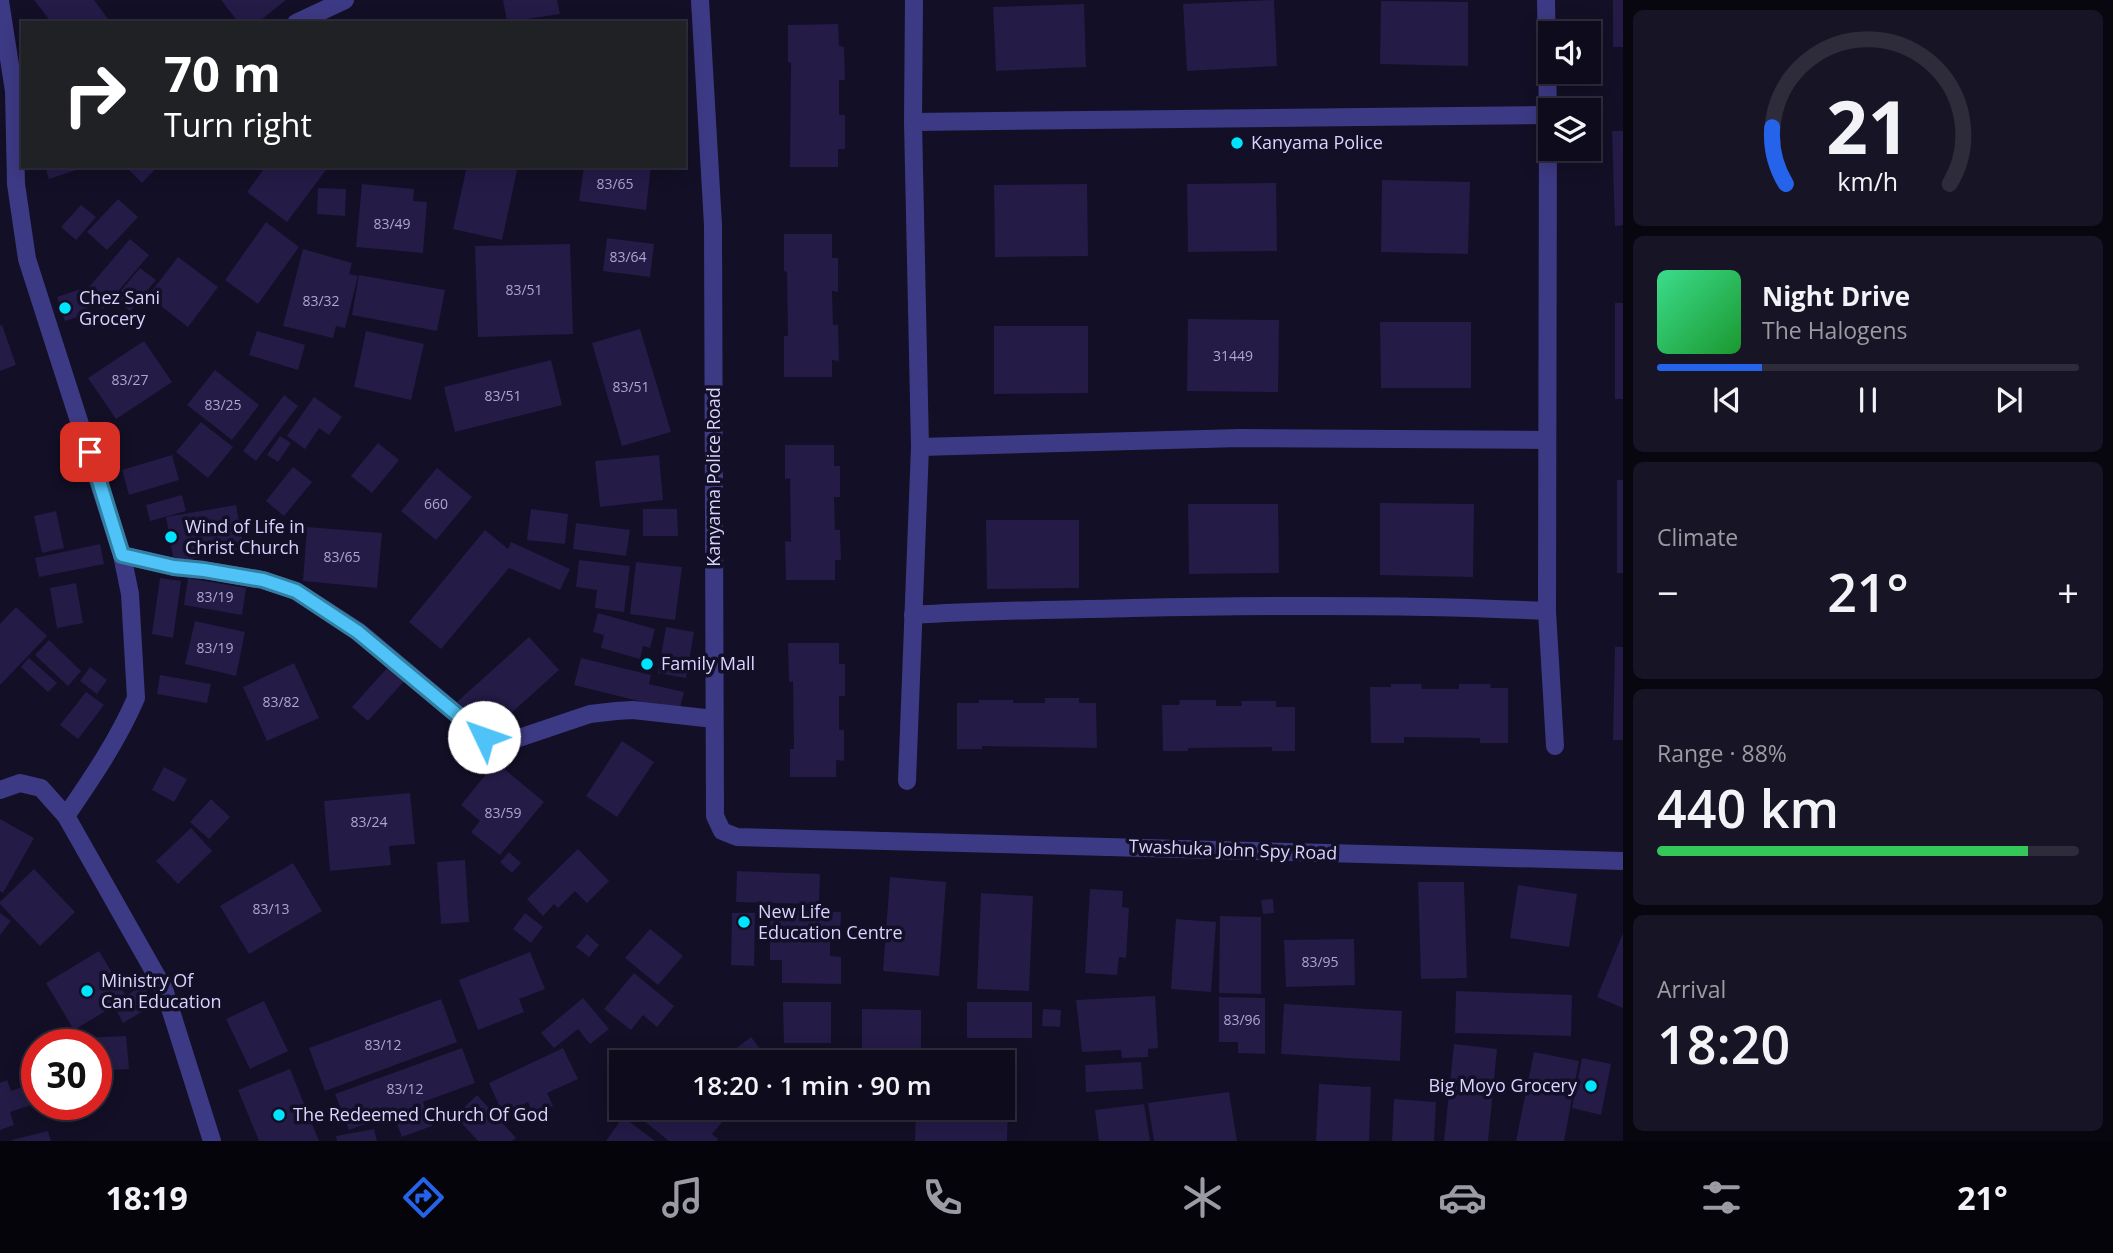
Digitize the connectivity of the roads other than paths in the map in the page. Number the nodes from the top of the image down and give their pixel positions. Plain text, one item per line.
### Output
1 (345, 0) edge
2 (699, 0) edge
3 (914, 0) edge
4 (1546, 0) edge
5 (0, 1) edge
6 (300, 21) edge
7 (18, 89) edge
8 (1548, 98) edge
9 (1538, 115) edge
10 (913, 122) junction
11 (1548, 161) edge
12 (1547, 440) junction
13 (920, 447) junction
14 (122, 555) junction
15 (1546, 611) junction
16 (913, 615) junction
17 (714, 719) junction
18 (1555, 746) dead end
19 (907, 781) dead end
20 (0, 790) edge
21 (66, 816) junction
22 (842, 839) joint
23 (1623, 861) edge
24 (212, 1141) edge

1 - 6 street
2 - 17 street, Kanyama Police Road
3 - 10 street
4 - 8 street
5 - 7 street
7 - 14 street
9 - 10 street
10 - 13 street
11 - 12 street
12 - 13 street
12 - 15 street
13 - 16 street
14 - 17 street
14 - 21 street
15 - 16 street
15 - 18 street
16 - 19 street
17 - 22 street, Kanyama Police Road
20 - 21 street
21 - 24 street
22 - 23 street, Twashuka John Spy Road

